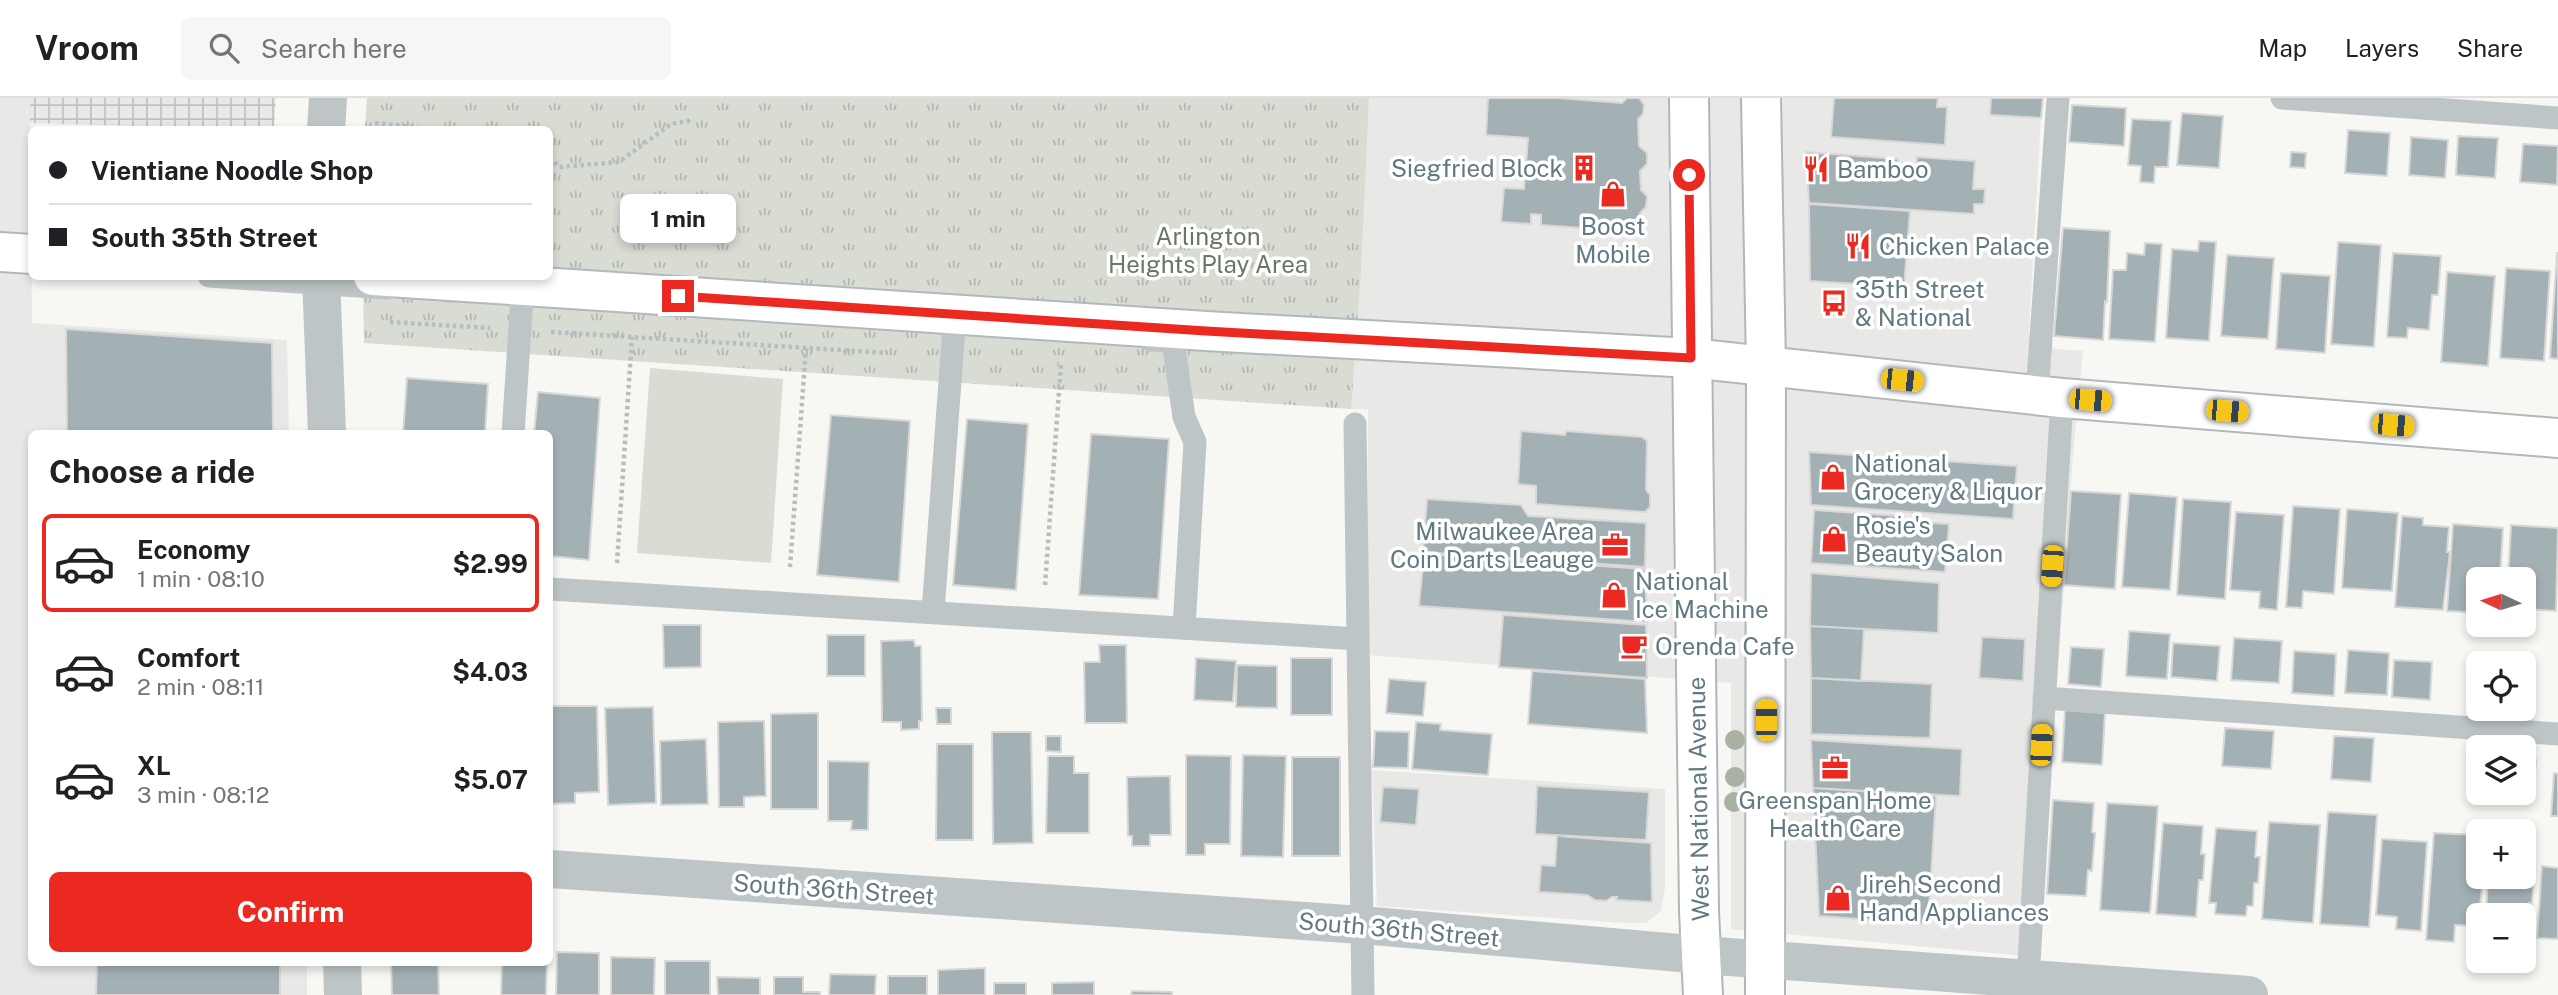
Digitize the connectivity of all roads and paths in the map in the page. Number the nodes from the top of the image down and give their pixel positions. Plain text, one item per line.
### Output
1 (328, 98) edge
2 (1689, 98) edge
3 (1761, 98) edge
4 (2058, 98) edge
5 (2282, 98) edge
6 (2558, 118) edge
7 (694, 120) dead end
8 (375, 123) dead end
9 (326, 126) edge
10 (404, 126) edge
11 (553, 160) edge
12 (0, 252) edge
13 (28, 254) edge
14 (321, 280) edge
15 (434, 280) edge
16 (522, 297) junction
17 (385, 322) dead end
18 (954, 327) junction
19 (520, 330) junction
20 (632, 337) junction
21 (806, 348) junction
22 (952, 358) junction
23 (1691, 358) junction
24 (1047, 363) dead end
25 (1766, 365) junction
26 (2050, 396) junction
27 (1354, 424) dead end
28 (327, 430) edge
29 (513, 430) edge
30 (2558, 438) edge
31 (617, 560) dead end
32 (790, 567) dead end
33 (1045, 585) dead end
34 (553, 589) edge
35 (933, 612) junction
36 (1184, 628) junction
37 (1358, 639) junction
38 (2043, 698) junction
39 (2558, 734) edge
40 (553, 869) edge
41 (1362, 925) junction
42 (1702, 955) junction
43 (342, 966) edge
44 (1765, 977) edge
45 (2028, 979) junction
46 (2076, 989) edge
47 (343, 995) edge
48 (1363, 995) edge
49 (1703, 995) edge
50 (2249, 995) edge

1 - 9 street
2 - 23 main road, West National Avenue
3 - 25 main road
4 - 26 lane
5 - 6 lane
7 - 11 path
8 - 10 path
12 - 13 main road
14 - 16 lane
14 - 28 street
15 - 23 main road
16 - 18 lane
16 - 19 lane
17 - 19 path
18 - 22 lane
18 - 36 lane
19 - 20 path
19 - 29 lane
20 - 21 path
20 - 31 path
21 - 22 path
21 - 32 path
22 - 35 lane
23 - 25 main road
23 - 42 main road, West National Avenue
24 - 33 path
25 - 26 main road
25 - 44 main road
26 - 30 main road
26 - 38 lane
27 - 37 lane
34 - 35 lane
35 - 36 lane
36 - 37 lane
37 - 41 lane
38 - 39 lane
38 - 45 lane
40 - 41 street, South 36th Street
41 - 42 street, South 36th Street
41 - 48 lane
42 - 44 street, South 36th Street
42 - 49 main road, West National Avenue
43 - 47 street
44 - 45 street, South 36th Street
45 - 46 street, South 36th Street
46 - 50 street, South 36th Street

